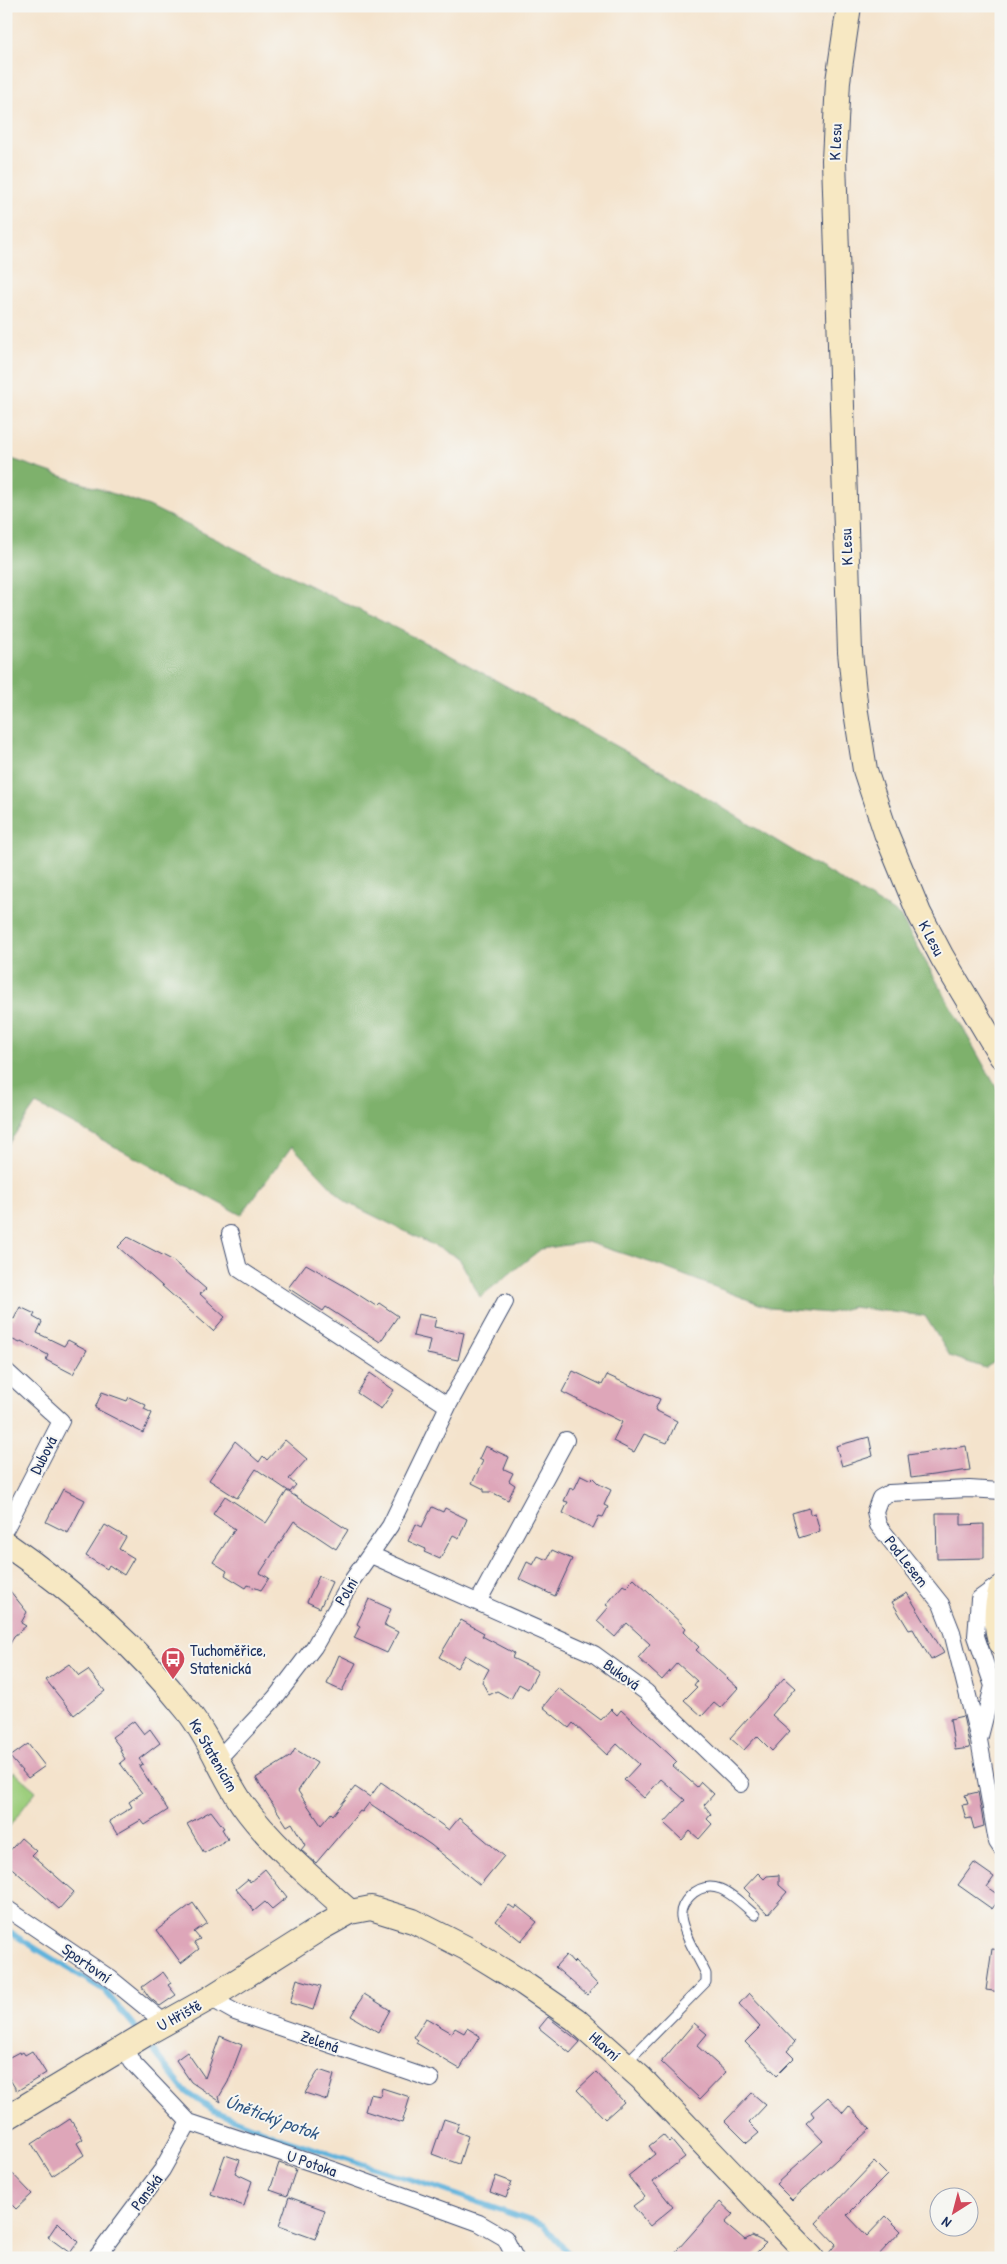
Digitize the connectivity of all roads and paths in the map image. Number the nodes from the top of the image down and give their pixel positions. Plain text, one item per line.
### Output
1 (849, 6) edge
2 (1001, 1056) edge
3 (230, 1234) dead end
4 (505, 1302) dead end
5 (6, 1371) edge
6 (448, 1406) junction
7 (566, 1440) dead end
8 (1001, 1491) edge
9 (6, 1528) edge
10 (6, 1544) edge
11 (371, 1555) junction
12 (1001, 1583) edge
13 (1001, 1588) edge
14 (478, 1602) junction
15 (1001, 1643) edge
16 (979, 1740) junction
17 (218, 1759) junction
18 (741, 1784) dead end
19 (1001, 1848) edge
20 (6, 1908) edge
21 (350, 1912) junction
22 (755, 1915) dead end
23 (210, 1998) junction
24 (143, 2036) junction
25 (625, 2064) junction
26 (431, 2079) dead end
27 (6, 2118) edge
28 (189, 2122) junction
29 (96, 2258) edge
30 (515, 2258) edge
31 (812, 2258) edge

1 - 2 street, K Lesu
3 - 6 street
4 - 6 street, Polní
5 - 9 street, Dubová
6 - 11 street, Polní
7 - 14 street
8 - 16 street, Pod Lesem
10 - 17 street, Ke Statenicím
11 - 14 street, Buková
11 - 17 street, Polní
12 - 16 street, Pod Lesem
13 - 15 street
14 - 18 street, Buková
16 - 19 street, Pod Lesem
17 - 21 street, Ke Statenicím
20 - 24 street, Sportovní
21 - 23 street, U Hřiště
21 - 25 street, Hlavní
22 - 25 lane
23 - 24 street, U Hřiště
23 - 26 street, Zelená
24 - 27 street, U Hřiště
24 - 28 street, U Potoka
25 - 31 street, Hlavní
28 - 29 street, Panská
28 - 30 street, U Potoka

